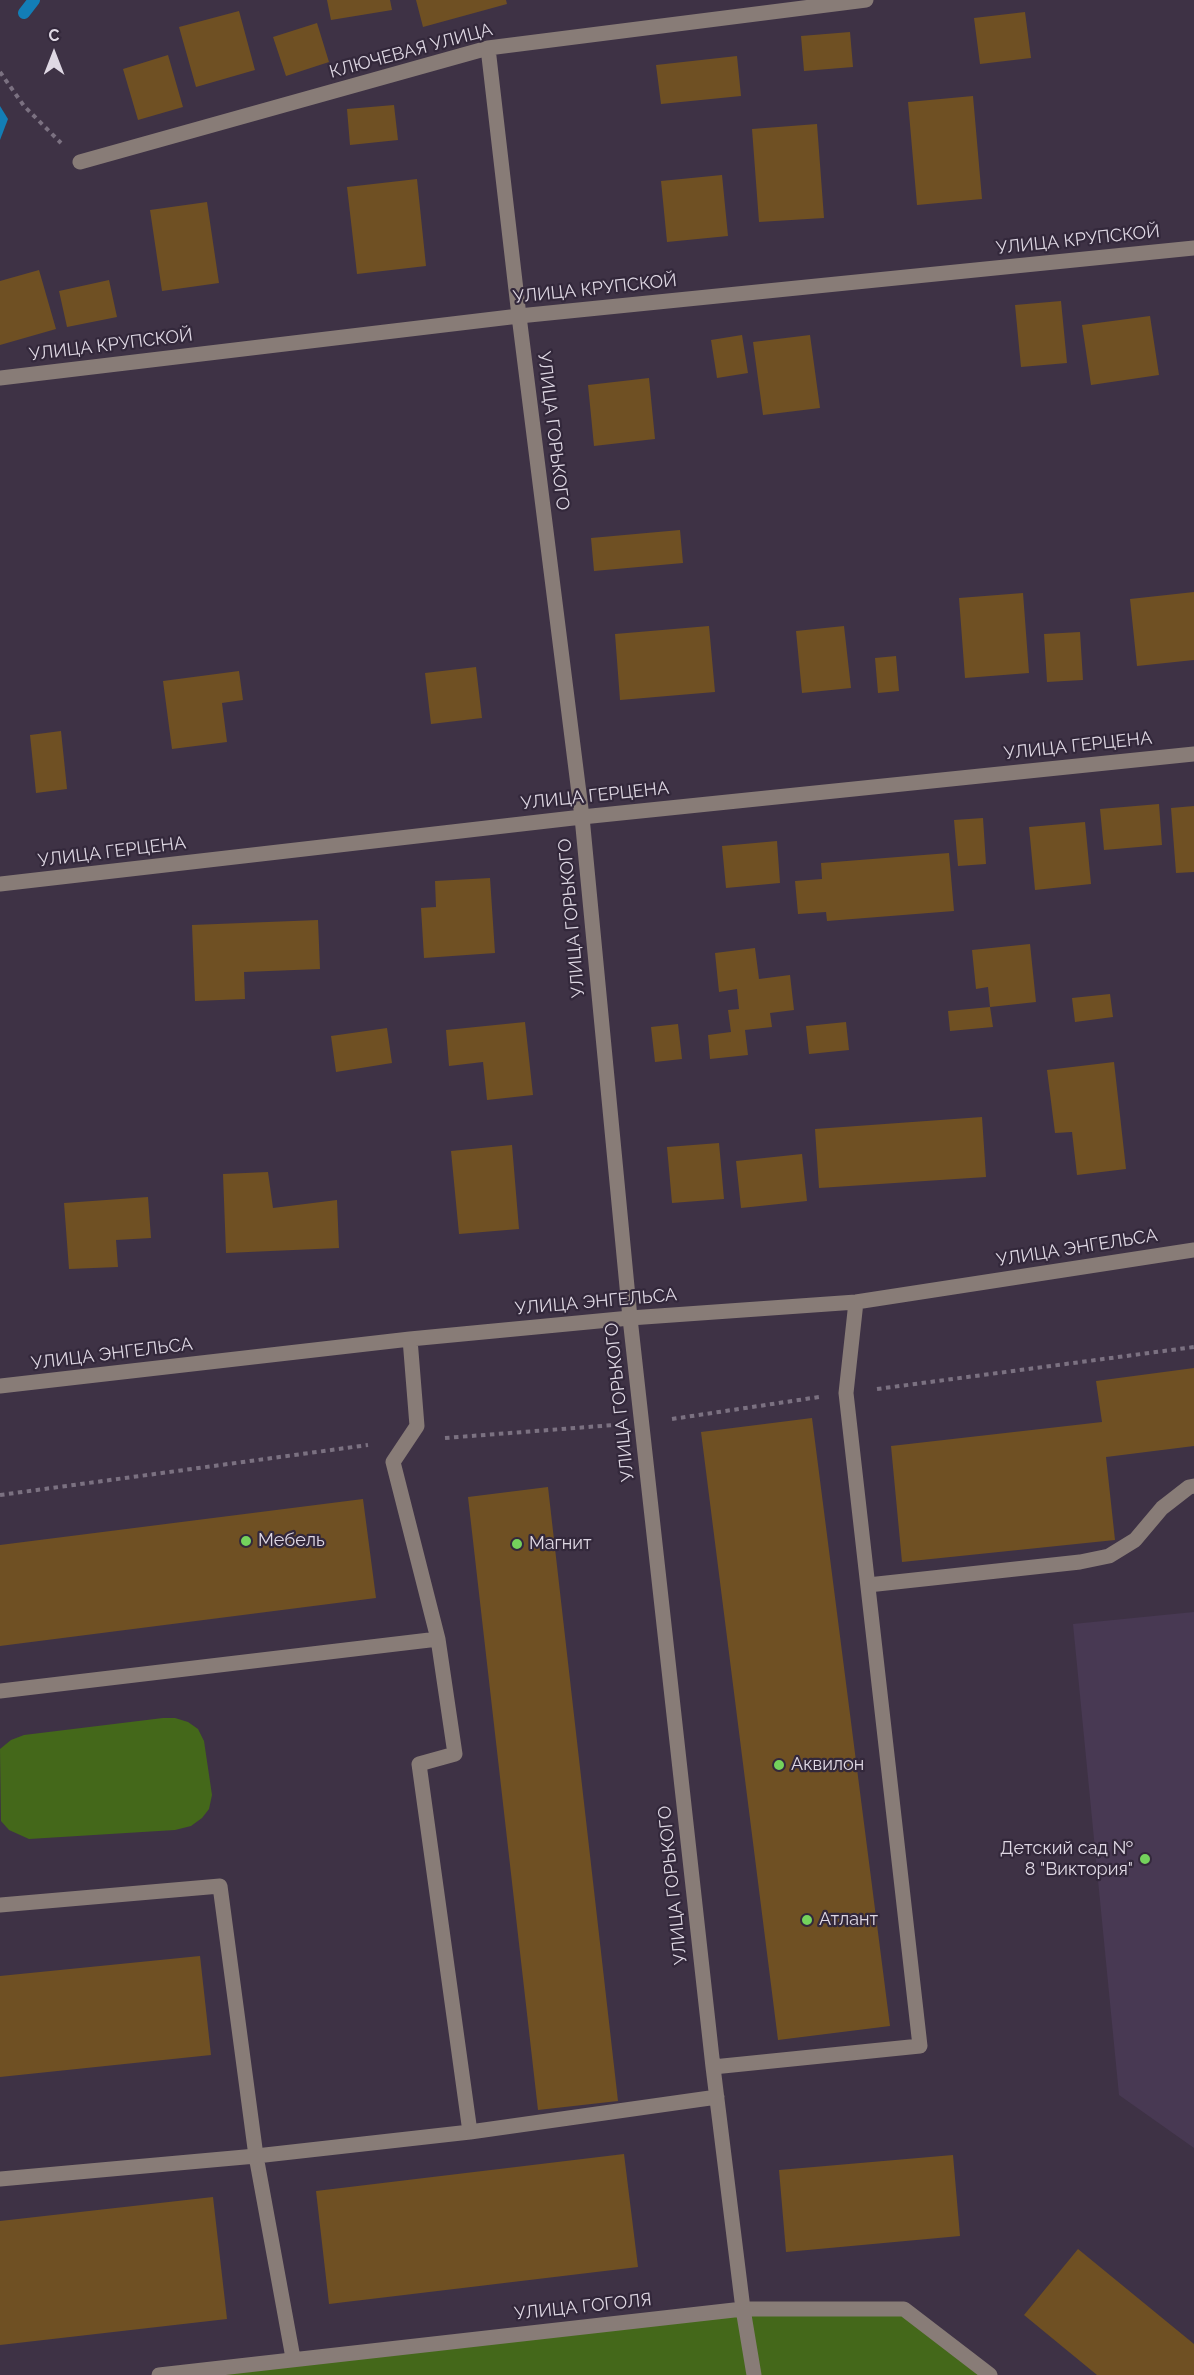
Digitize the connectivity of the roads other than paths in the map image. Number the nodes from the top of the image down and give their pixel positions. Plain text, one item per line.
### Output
1 (866, 0) edge
2 (488, 48) junction
3 (80, 162) road end
4 (1194, 248) edge
5 (519, 316) junction
6 (0, 378) edge
7 (1194, 754) edge
8 (582, 817) junction
9 (0, 884) edge
10 (1194, 1250) edge
11 (856, 1302) junction
12 (630, 1318) junction
13 (410, 1339) junction
14 (0, 1386) edge
15 (1194, 1486) edge
16 (868, 1585) junction
17 (438, 1639) junction
18 (0, 1691) edge
19 (0, 1905) edge
20 (712, 2067) junction
21 (717, 2097) junction
22 (470, 2132) junction
23 (256, 2156) junction
24 (0, 2179) edge
25 (743, 2309) junction
26 (293, 2358) junction
27 (159, 2375) edge
28 (754, 2375) edge
29 (990, 2375) edge

1 - 2 street, КЛЮЧЕВАЯ УЛИЦА
2 - 3 street, КЛЮЧЕВАЯ УЛИЦА
2 - 5 street, УЛИЦА ГОРЬКОГО
4 - 5 street, УЛИЦА КРУПСКОЙ
5 - 6 street, УЛИЦА КРУПСКОЙ
5 - 8 street, УЛИЦА ГОРЬКОГО
7 - 8 street, УЛИЦА ГЕРЦЕНА
8 - 9 street, УЛИЦА ГЕРЦЕНА
8 - 12 street, УЛИЦА ГОРЬКОГО
10 - 11 street, УЛИЦА ЭНГЕЛЬСА
11 - 12 street, УЛИЦА ЭНГЕЛЬСА
11 - 16 street
12 - 13 street, УЛИЦА ЭНГЕЛЬСА
12 - 20 street, УЛИЦА ГОРЬКОГО
13 - 14 street, УЛИЦА ЭНГЕЛЬСА
13 - 17 street
15 - 16 street
16 - 20 street
17 - 18 street
17 - 22 street
19 - 23 street
20 - 21 street, УЛИЦА ГОРЬКОГО
21 - 22 street
21 - 25 street, УЛИЦА ГОРЬКОГО
22 - 23 street
23 - 24 street
23 - 26 street
25 - 26 street, УЛИЦА ГОГОЛЯ
25 - 28 street, УЛИЦА ГОРЬКОГО
25 - 29 street, УЛИЦА ГОГОЛЯ
26 - 27 street, УЛИЦА ГОГОЛЯ

